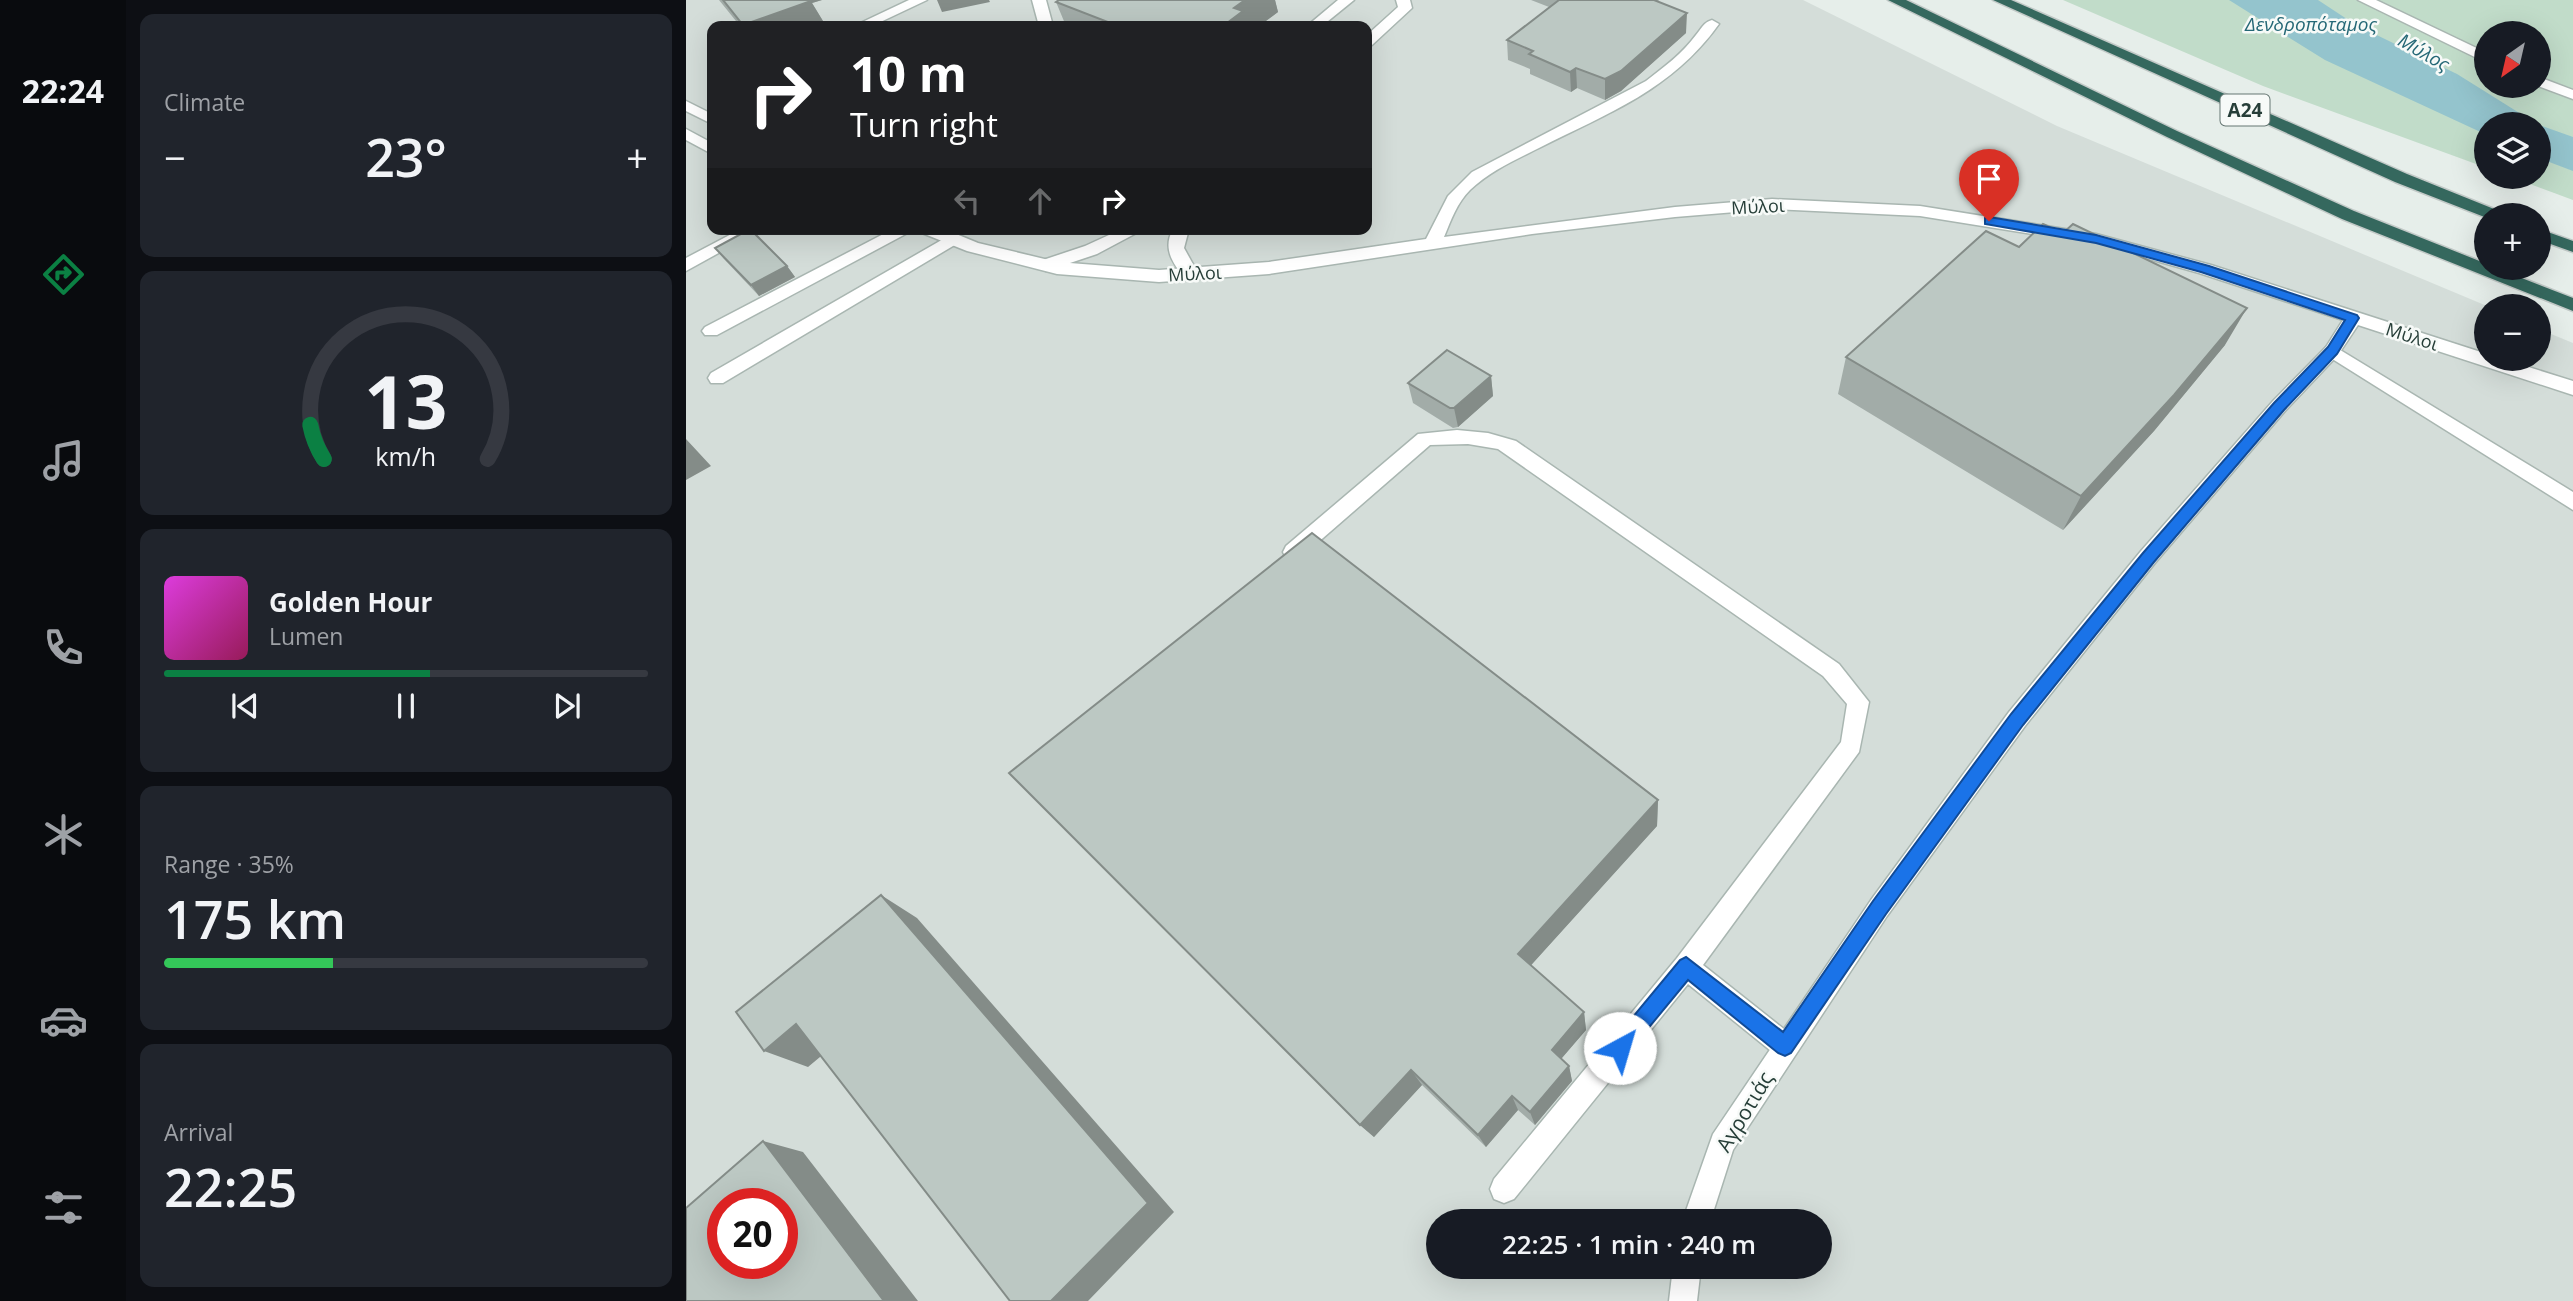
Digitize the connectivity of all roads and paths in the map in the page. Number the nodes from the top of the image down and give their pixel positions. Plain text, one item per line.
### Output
1 (920, 0) edge
2 (1055, 0) edge
3 (1347, 0) edge
4 (1403, 0) edge
5 (1895, 0) edge
6 (2000, 0) edge
7 (2365, 0) edge
8 (1040, 5) edge
9 (872, 21) edge
10 (1320, 21) edge
11 (1712, 24) dead end
12 (1372, 38) edge
13 (2474, 53) edge
14 (2552, 86) edge
15 (2573, 95) edge
16 (686, 105) edge
17 (707, 117) edge
18 (686, 134) edge
19 (707, 146) edge
20 (2474, 207) edge
21 (743, 235) edge
22 (896, 235) edge
23 (942, 235) edge
24 (1124, 235) edge
25 (1178, 235) edge
26 (952, 239) junction
27 (2551, 239) edge
28 (1433, 243) junction
29 (2573, 247) edge
30 (686, 265) edge
31 (1045, 265) junction
32 (1191, 275) junction
33 (2573, 305) edge
34 (2353, 318) junction
35 (711, 331) dead end
36 (2332, 351) junction
37 (717, 378) dead end
38 (2573, 388) edge
39 (2573, 502) edge
40 (1280, 563) edge
41 (1686, 967) junction
42 (1785, 1046) junction
43 (1504, 1189) dead end
44 (1700, 1209) edge
45 (1686, 1279) edge
46 (1684, 1301) edge

1 - 9 street
2 - 8 street
3 - 10 street
4 - 12 street
5 - 33 highway, Α24
6 - 20 highway, Α24
7 - 13 street
11 - 28 street
14 - 15 street
16 - 17 street
18 - 19 street
21 - 30 street
22 - 35 street
23 - 26 street, Μύλοι
24 - 31 street
25 - 32 street
26 - 31 street, Μύλοι
26 - 37 street
27 - 29 highway
28 - 32 street, Μύλοι
28 - 34 street, Μύλοι
31 - 32 street, Μύλοι
34 - 36 street, Αγροτιάς
34 - 38 street, Μύλοι
36 - 39 street
36 - 42 street, Αγροτιάς
40 - 41 street
41 - 42 street
41 - 43 street
42 - 44 street, Αγροτιάς
45 - 46 street

